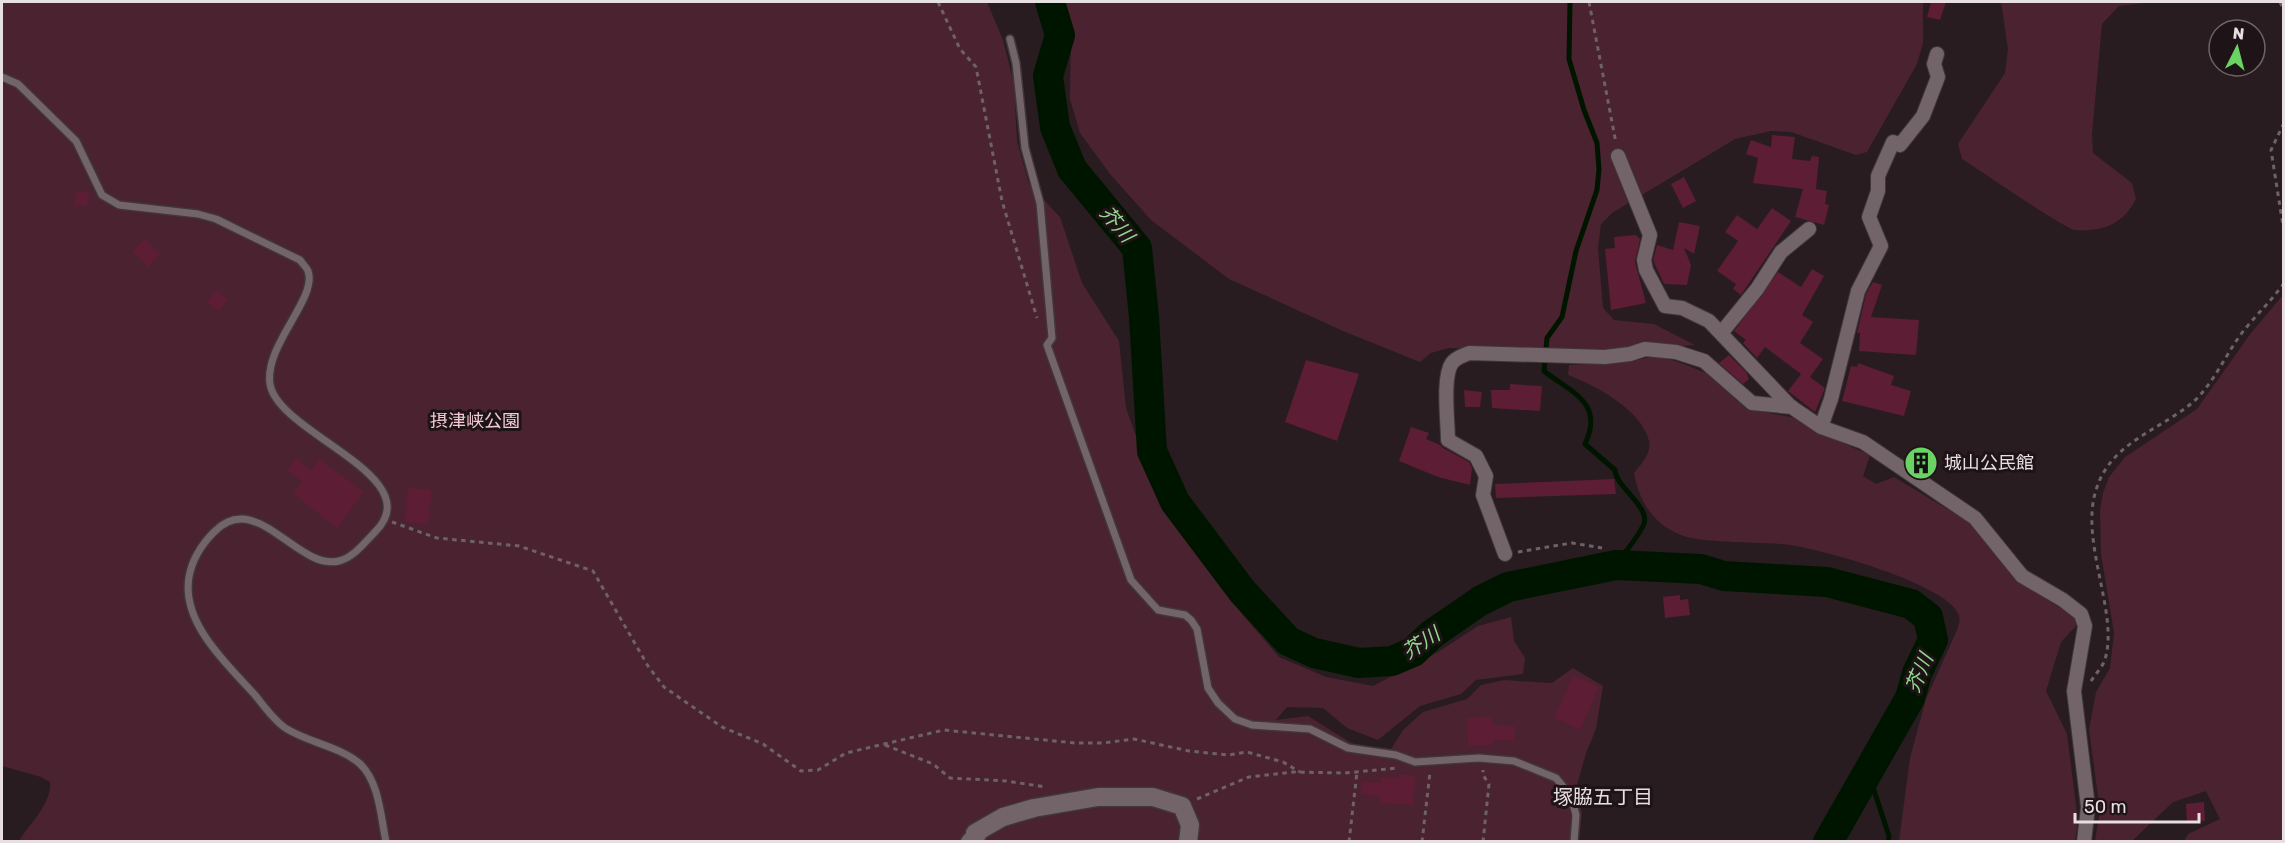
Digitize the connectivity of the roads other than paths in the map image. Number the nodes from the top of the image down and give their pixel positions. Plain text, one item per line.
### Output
1 (1010, 39) dead end
2 (1937, 54) dead end
3 (2, 77) edge
4 (1618, 156) road end
5 (1809, 230) dead end
6 (1722, 332) junction
7 (1792, 407) junction
8 (1821, 427) junction
9 (1505, 554) road end
10 (386, 842) edge
11 (970, 842) edge
12 (1188, 842) edge
13 (1574, 842) edge
14 (2084, 842) edge

1 - 13 lane
2 - 8 street
3 - 10 lane
4 - 6 street
5 - 6 street
6 - 7 street
7 - 8 street
7 - 9 street
8 - 14 street
11 - 12 street

